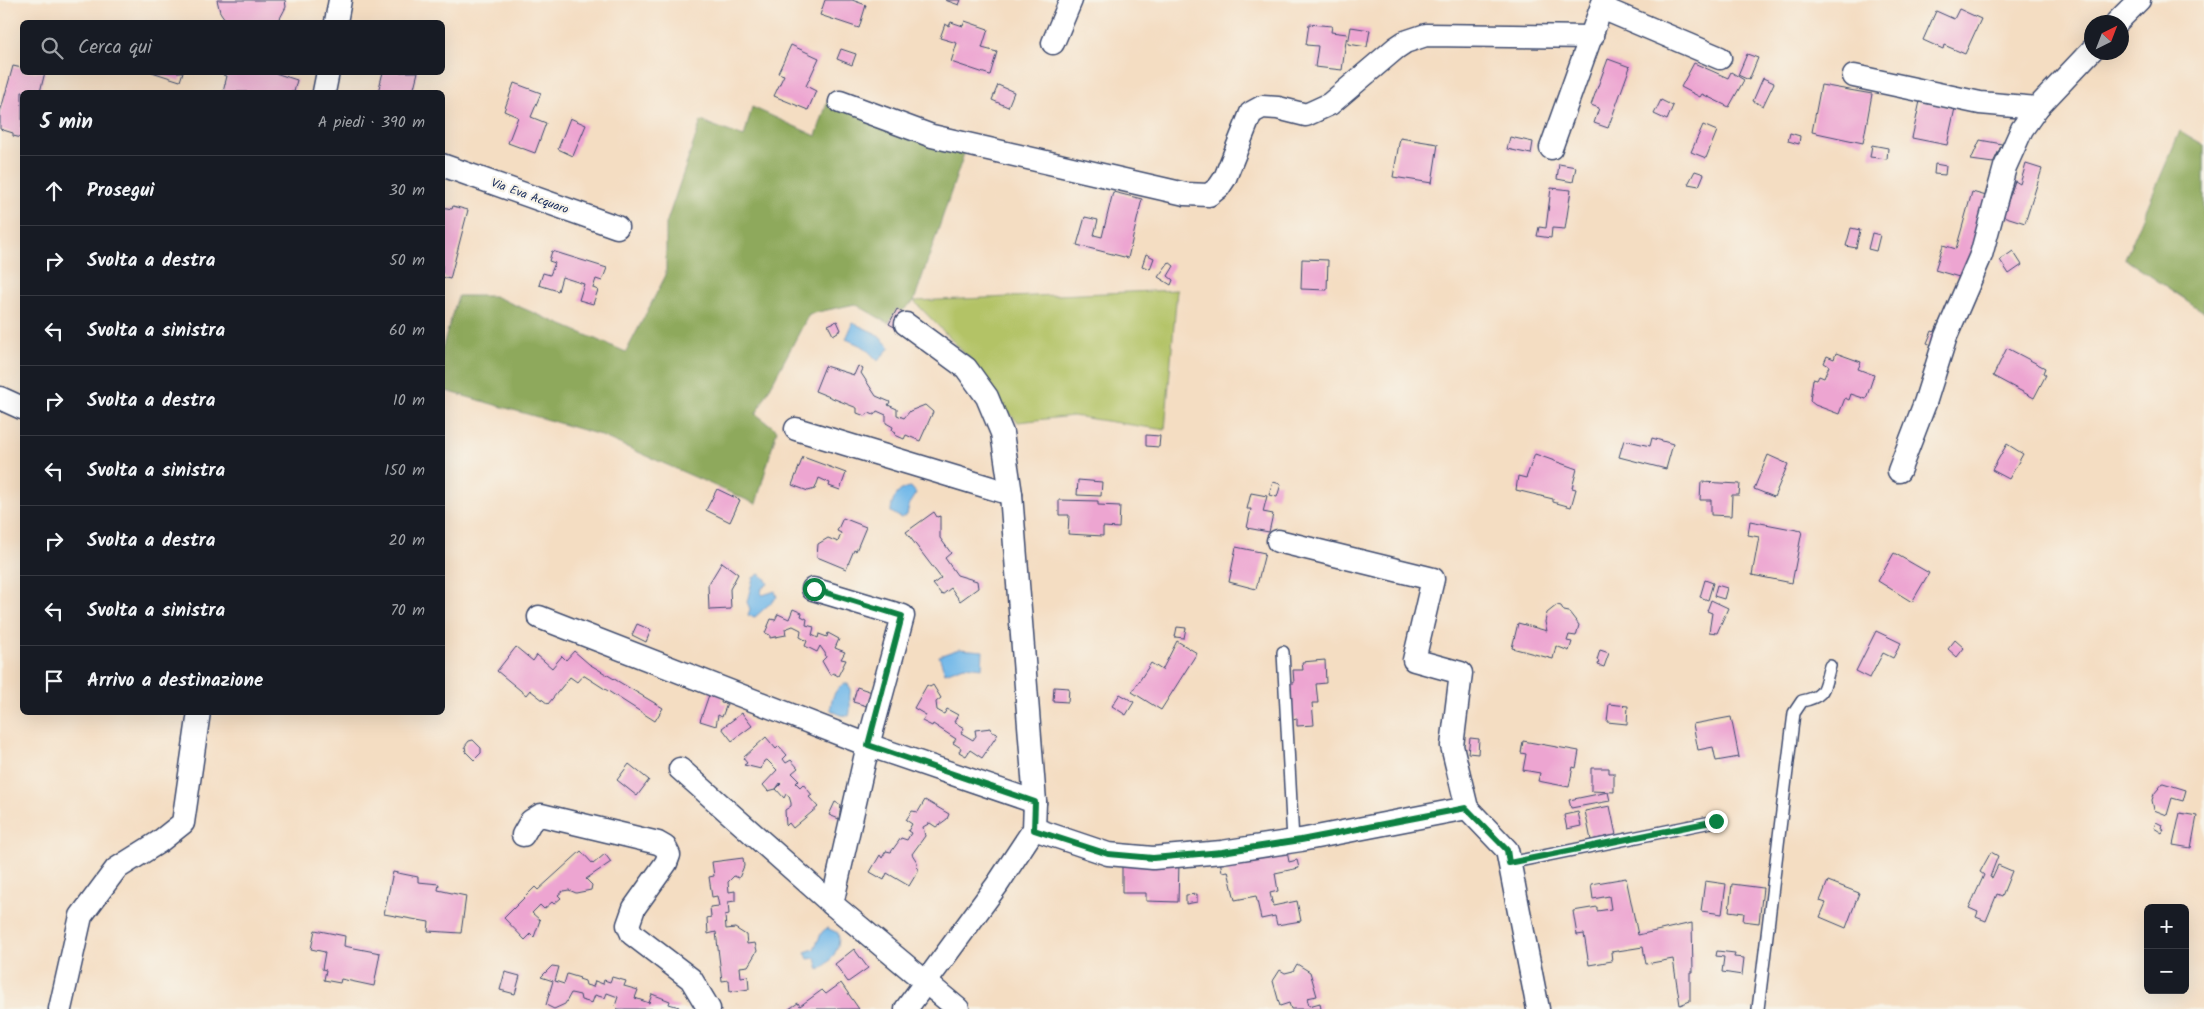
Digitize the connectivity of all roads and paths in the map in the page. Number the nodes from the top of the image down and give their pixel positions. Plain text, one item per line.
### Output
1 (340, 0) edge
2 (1071, 0) edge
3 (2139, 0) edge
4 (1603, 4) edge
5 (2125, 15) edge
6 (336, 20) edge
7 (1592, 37) junction
8 (1053, 43) dead end
9 (1720, 58) dead end
10 (2084, 58) edge
11 (327, 75) edge
12 (1854, 76) dead end
13 (324, 90) edge
14 (840, 102) dead end
15 (2037, 108) junction
16 (1551, 148) dead end
17 (445, 166) edge
18 (617, 227) dead end
19 (906, 324) dead end
20 (0, 398) edge
21 (20, 407) edge
22 (796, 429) dead end
23 (1899, 471) dead end
24 (1011, 494) junction
25 (1278, 541) dead end
26 (814, 589) dead end
27 (539, 617) dead end
28 (1283, 652) dead end
29 (1830, 666) dead end
30 (199, 715) edge
31 (868, 745) junction
32 (680, 769) dead end
33 (1035, 802) junction
34 (1466, 808) junction
35 (1716, 821) dead end
36 (1034, 830) junction
37 (523, 835) dead end
38 (1293, 841) junction
39 (1509, 863) junction
40 (832, 904) junction
41 (926, 982) junction
42 (60, 1009) edge
43 (709, 1009) edge
44 (906, 1009) edge
45 (958, 1009) edge
46 (1538, 1009) edge
47 (1758, 1009) edge

1 - 6 street
2 - 8 street
3 - 5 street
4 - 7 street
4 - 9 street
7 - 14 street
7 - 16 street
10 - 15 street
11 - 13 street
12 - 15 street
15 - 23 street
17 - 18 street, Via Eva Acquaro
19 - 24 street
20 - 21 street
22 - 24 street
24 - 33 street
25 - 34 street
26 - 31 street
27 - 31 street
28 - 38 lane
29 - 47 lane
30 - 42 street
31 - 33 street
31 - 40 street
32 - 40 street
33 - 36 street
34 - 38 street
34 - 39 street
35 - 39 lane
36 - 38 street
36 - 41 street
37 - 43 street
39 - 46 street
40 - 41 street
41 - 44 street
41 - 45 street

